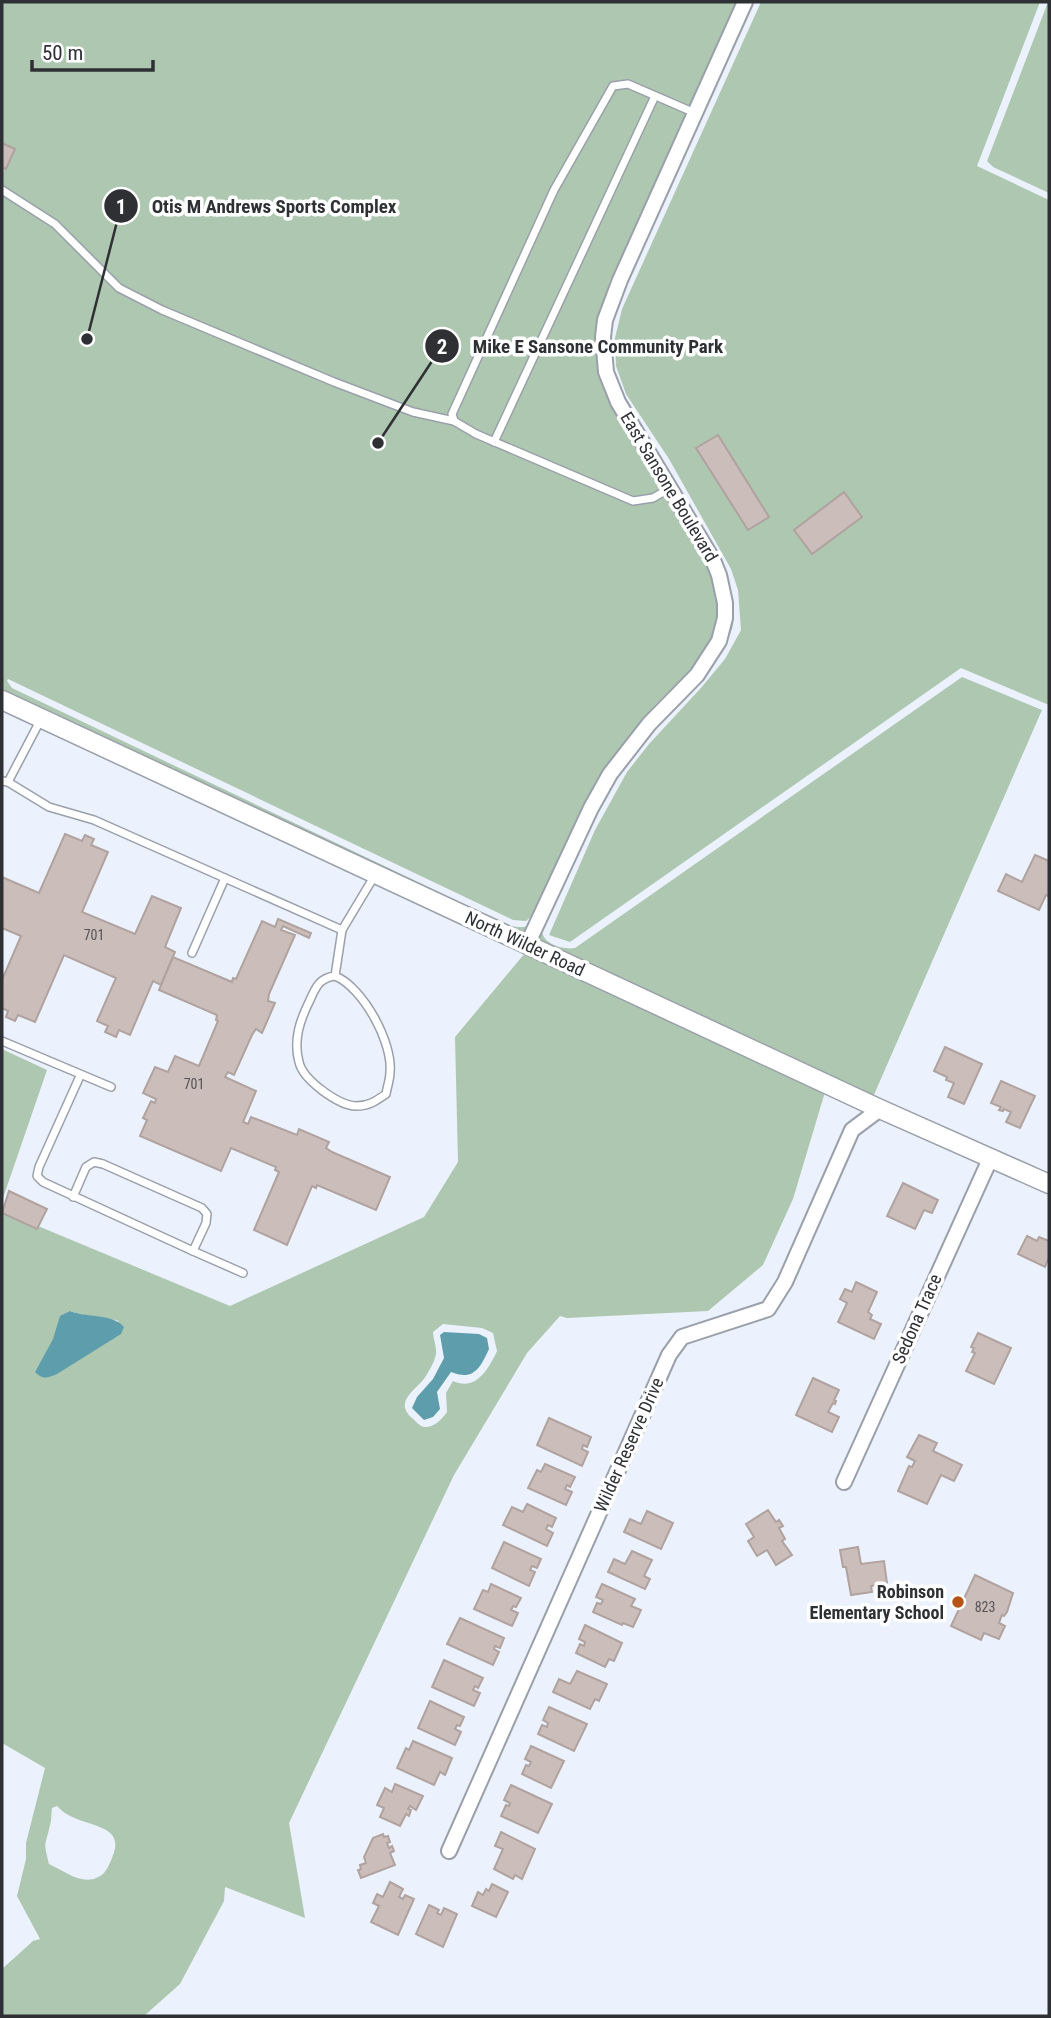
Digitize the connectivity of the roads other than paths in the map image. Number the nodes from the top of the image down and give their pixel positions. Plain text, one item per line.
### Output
1 (745, 2) edge
2 (655, 96) junction
3 (695, 113) junction
4 (2, 191) edge
5 (454, 421) junction
6 (494, 442) junction
7 (671, 488) junction
8 (2, 700) edge
9 (41, 719) junction
10 (5, 781) edge
11 (375, 873) junction
12 (225, 878) junction
13 (342, 930) junction
14 (527, 945) junction
15 (192, 953) dead end
16 (335, 976) junction
17 (2, 1041) edge
18 (80, 1076) junction
19 (111, 1087) dead end
20 (880, 1109) junction
21 (990, 1157) junction
22 (1049, 1184) edge
23 (73, 1197) junction
24 (193, 1251) junction
25 (243, 1273) dead end
26 (844, 1482) dead end
27 (449, 1851) dead end

1 - 3 street, East Sansone Boulevard
2 - 3 lane
2 - 5 lane
2 - 6 lane
3 - 7 street, East Sansone Boulevard
4 - 5 lane
5 - 6 lane
6 - 7 lane
7 - 14 street, East Sansone Boulevard
8 - 9 street, North Wilder Road
9 - 10 lane
9 - 11 street, North Wilder Road
10 - 12 lane
11 - 13 lane
11 - 14 street, North Wilder Road
12 - 13 lane
12 - 15 lane
13 - 16 lane
14 - 20 street, North Wilder Road
16 - 16 lane
17 - 18 lane
18 - 19 lane
18 - 23 lane
20 - 21 street, North Wilder Road
20 - 27 street, Wilder Reserve Drive
21 - 22 street, North Wilder Road
21 - 26 street, Sedona Trace
23 - 24 lane
23 - 24 lane
24 - 25 lane

